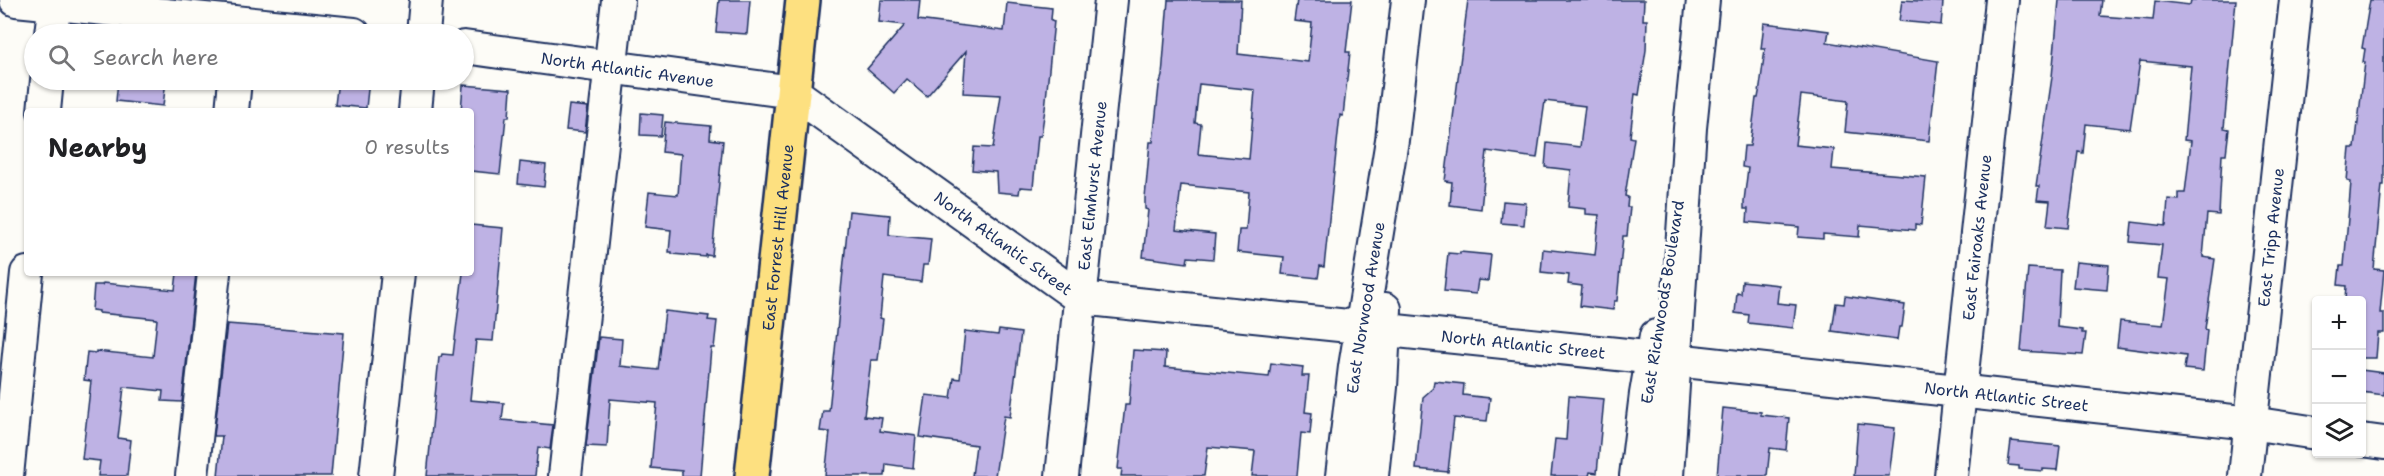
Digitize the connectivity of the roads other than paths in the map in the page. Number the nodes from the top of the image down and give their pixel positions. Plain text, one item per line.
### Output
1 (16, 0) edge
2 (426, 0) edge
3 (618, 0) edge
4 (802, 0) edge
5 (1111, 0) edge
6 (1408, 0) edge
7 (1703, 0) edge
8 (2002, 0) edge
9 (2296, 0) edge
10 (55, 2) edge
11 (242, 19) edge
12 (52, 24) edge
13 (279, 24) edge
14 (424, 24) edge
15 (474, 48) edge
16 (611, 67) junction
17 (46, 90) edge
18 (234, 90) edge
19 (417, 90) edge
20 (793, 92) junction
21 (44, 108) edge
22 (232, 108) edge
23 (415, 108) edge
24 (27, 276) edge
25 (214, 276) edge
26 (398, 276) edge
27 (1080, 298) junction
28 (1373, 329) junction
29 (1663, 358) junction
30 (1960, 391) junction
31 (7, 404) edge
32 (2251, 423) junction
33 (2312, 432) edge
34 (2366, 441) edge
35 (2384, 443) edge
36 (7, 476) edge
37 (192, 476) edge
38 (376, 476) edge
39 (565, 476) edge
40 (752, 476) edge
41 (1062, 476) edge
42 (1342, 476) edge
43 (1372, 476) edge
44 (1636, 476) edge
45 (1667, 476) edge
46 (1951, 476) edge
47 (2246, 476) edge

1 - 10 street
2 - 14 street
3 - 16 street
4 - 20 main road, East Forrest Hill Avenue
5 - 27 street, East Elmhurst Avenue
6 - 28 street, East Norwood Avenue
7 - 29 street, East Richwoods Boulevard
8 - 30 street, East Fairoaks Avenue
9 - 32 street, East Tripp Avenue
10 - 11 street
10 - 12 street
11 - 13 street
15 - 16 street, North Atlantic Avenue
16 - 20 street, North Atlantic Avenue
16 - 39 street
17 - 21 street
18 - 22 street
19 - 23 street
20 - 27 street, North Atlantic Street
20 - 40 main road, East Forrest Hill Avenue
24 - 31 street
25 - 37 street
26 - 38 street
27 - 28 street, North Atlantic Street
27 - 41 street, East Elmhurst Avenue
28 - 29 street, North Atlantic Street
28 - 42 street, East Norwood Avenue
28 - 43 street, East Norwood Avenue
29 - 30 street, North Atlantic Street
29 - 44 street, East Richwoods Boulevard
29 - 45 street, East Richwoods Boulevard
30 - 32 street, North Atlantic Street
30 - 46 street, East Fairoaks Avenue
31 - 36 street
32 - 33 street, North Atlantic Street
32 - 47 street, East Tripp Avenue
34 - 35 street

